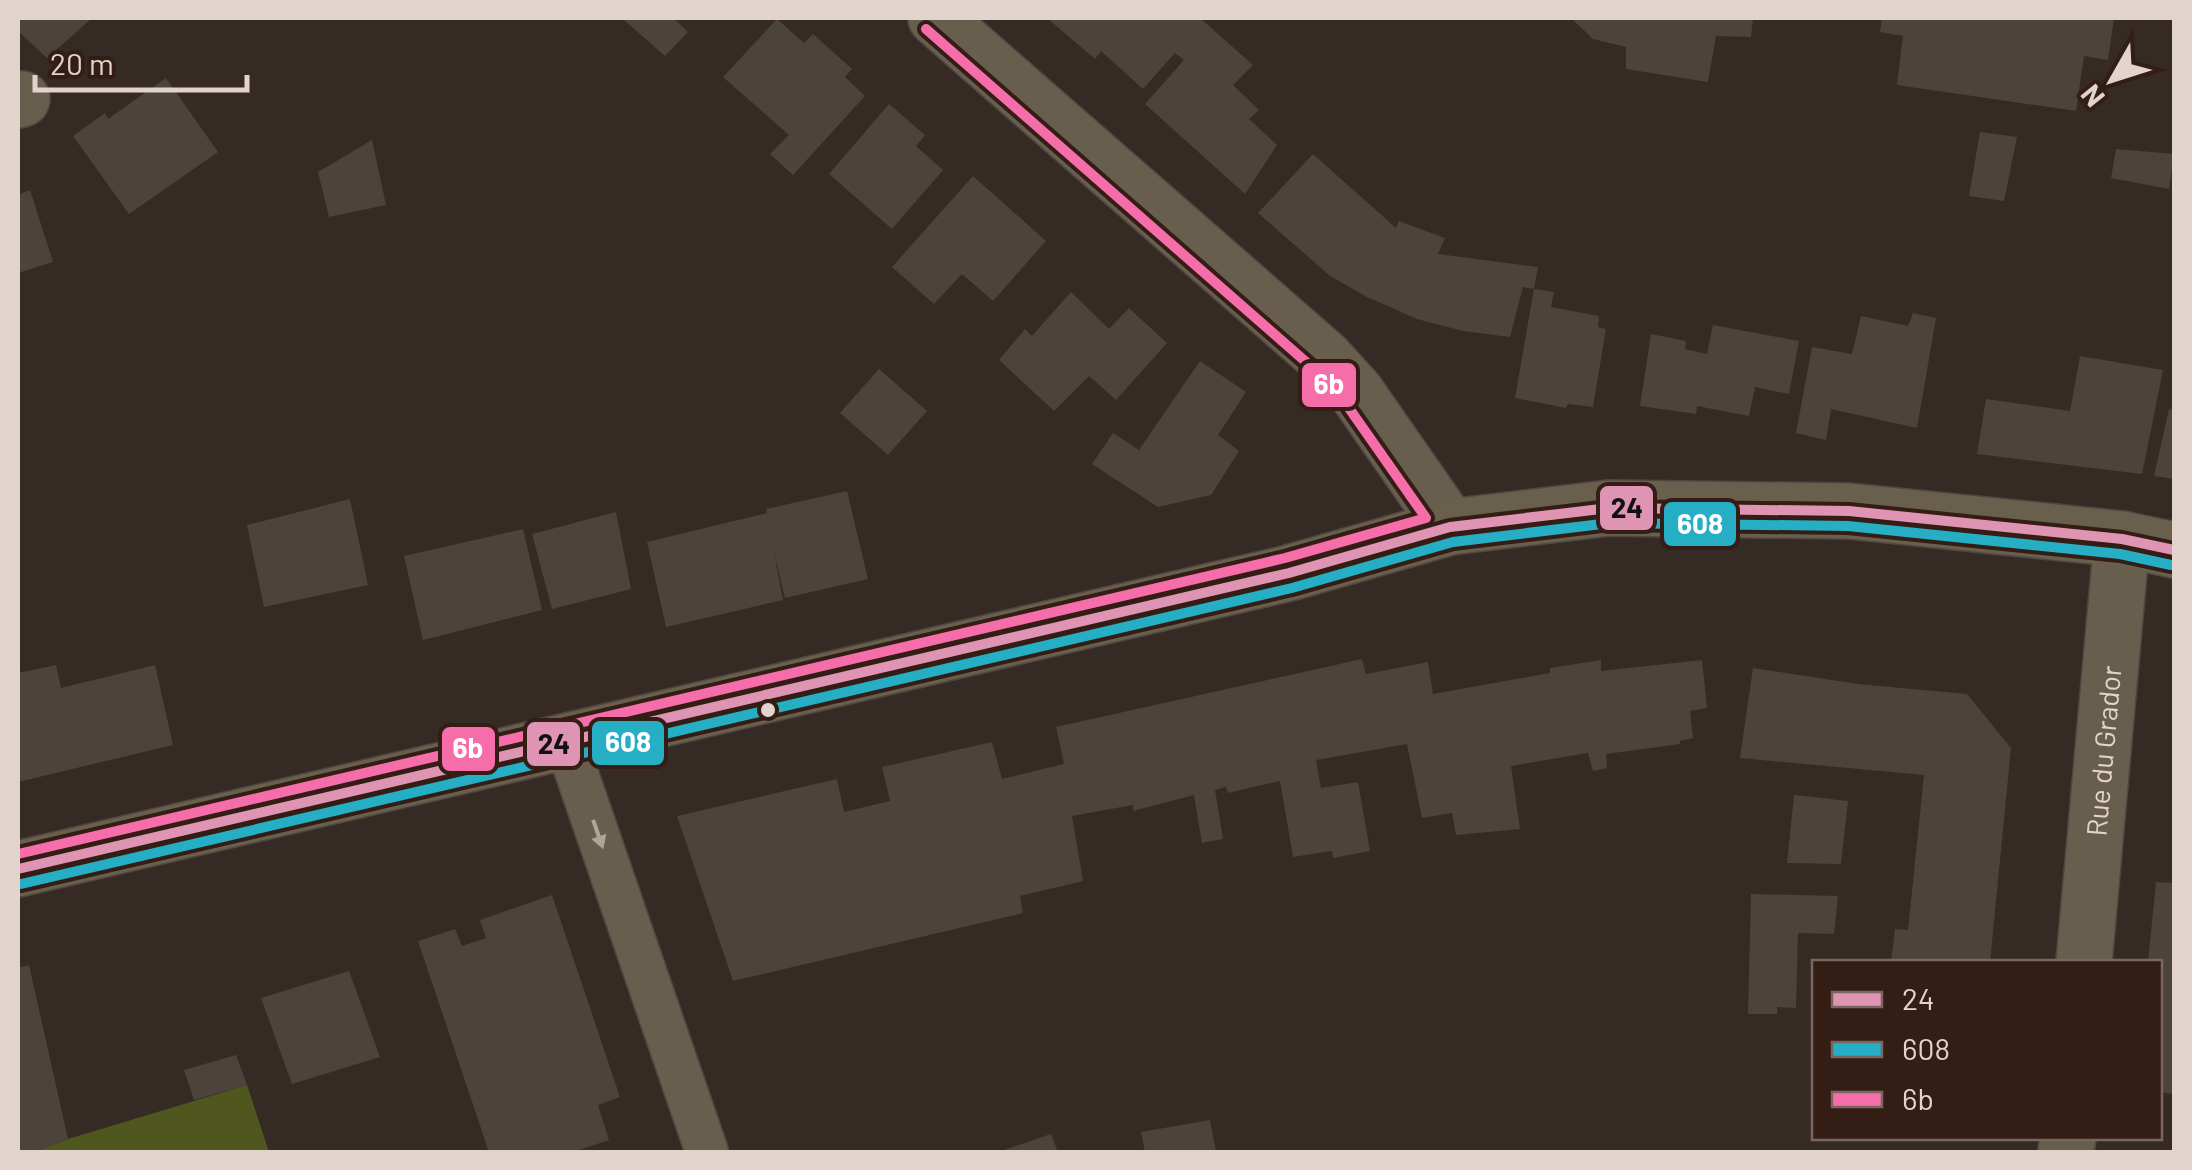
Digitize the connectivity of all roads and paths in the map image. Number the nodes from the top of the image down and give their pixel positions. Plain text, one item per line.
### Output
1 (936, 18) edge
2 (1450, 528) junction
3 (2148, 544) edge
4 (566, 742) junction
5 (18, 870) edge
6 (2084, 960) edge
7 (707, 1152) edge

1 - 2 street
2 - 3 main road
2 - 4 main road
3 - 6 street, Rue du Grador
4 - 5 main road
4 -> 7 lane

